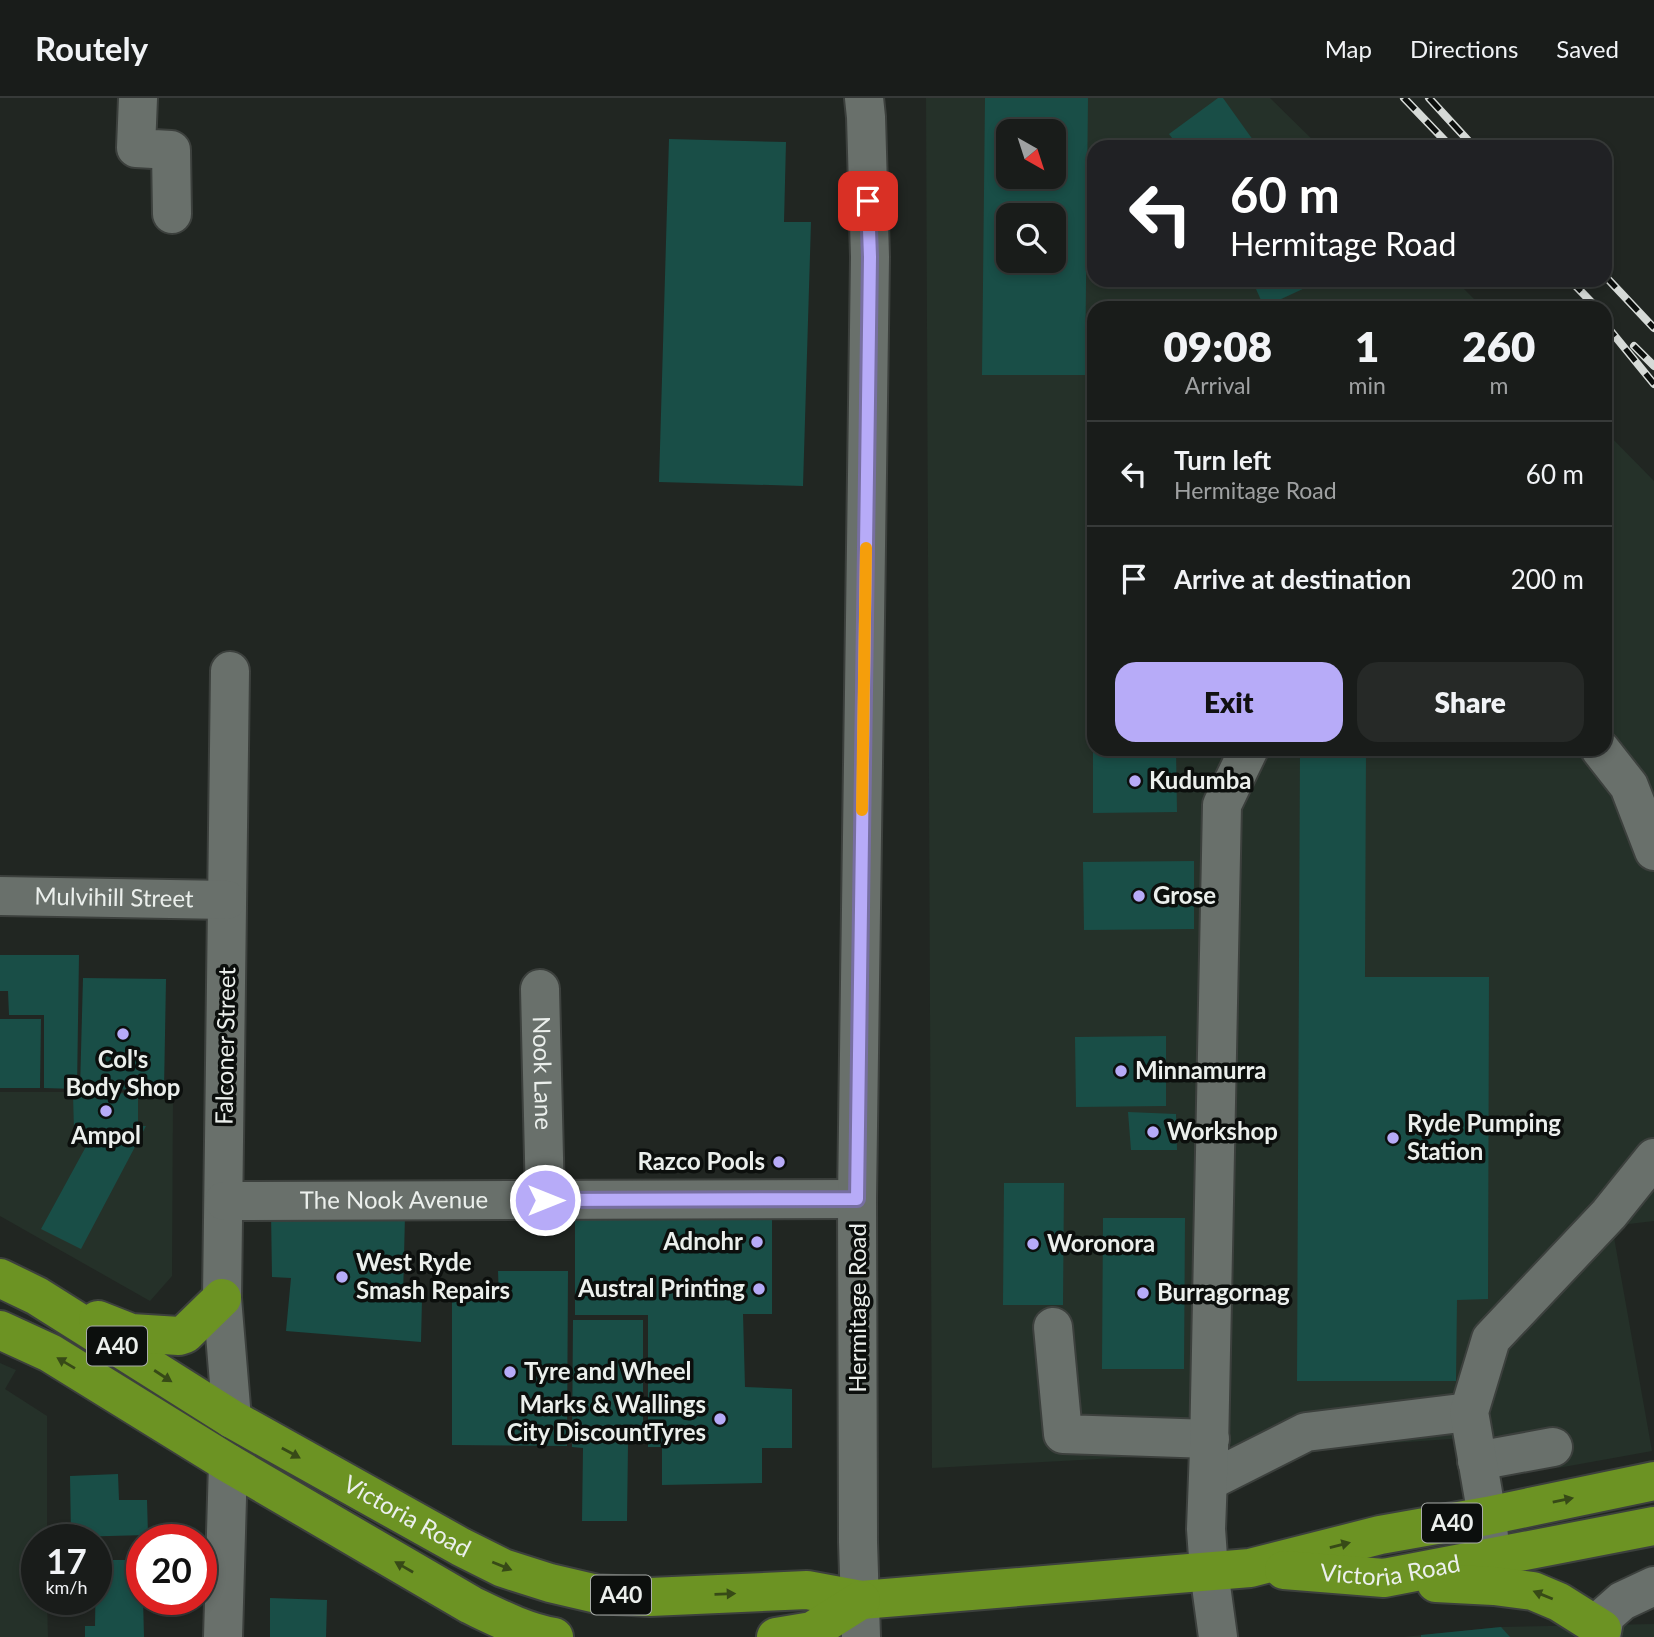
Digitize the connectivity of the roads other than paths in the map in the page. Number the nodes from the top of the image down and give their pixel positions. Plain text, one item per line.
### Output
1 (138, 98) edge
2 (864, 98) edge
3 (172, 214) dead end
4 (230, 671) dead end
5 (1246, 756) edge
6 (1605, 756) edge
7 (1654, 850) edge
8 (0, 896) edge
9 (227, 900) junction
10 (540, 989) dead end
11 (1654, 1158) edge
12 (857, 1199) junction
13 (545, 1200) junction
14 (224, 1201) junction
15 (0, 1278) edge
16 (37, 1296) junction
17 (222, 1297) junction
18 (1053, 1327) dead end
19 (0, 1330) edge
20 (1469, 1412) junction
21 (232, 1419) junction
22 (1210, 1439) junction
23 (1553, 1447) dead end
24 (1477, 1461) junction
25 (228, 1463) junction
26 (1209, 1481) junction
27 (1654, 1481) edge
28 (1487, 1516) junction
29 (1654, 1526) edge
30 (1491, 1558) junction
31 (1250, 1568) junction
32 (1209, 1572) junction
33 (1384, 1578) junction
34 (1654, 1586) edge
35 (861, 1619) edge
36 (1601, 1633) edge
37 (223, 1637) edge
38 (554, 1637) edge
39 (776, 1637) edge
40 (1218, 1637) edge

1 - 3 street
2 - 12 street, Hermitage Road
4 - 9 street, Falconer Street
5 - 22 street
6 - 7 street
8 - 9 street, Mulvihill Street
9 - 14 street, Falconer Street
10 - 13 street, Nook Lane
11 - 20 street
12 - 13 street, The Nook Avenue
12 - 35 street, Hermitage Road
13 - 14 street, The Nook Avenue
14 - 17 street, Falconer Street
15 - 16 highway, Victoria Road / A40
16 - 17 highway
16 -> 21 highway, Victoria Road / A40
17 - 21 street, Falconer Street
18 - 22 street
25 -> 19 highway, Victoria Road / A40
20 - 24 street
20 - 26 street
21 -> 35 highway, Victoria Road / A40
22 - 26 street
23 - 24 street
24 - 28 street
25 - 37 street
38 -> 25 highway, Victoria Road / A40
26 - 32 street
28 -> 27 highway, Victoria Road / A40
28 - 30 street
31 -> 28 highway, Victoria Road / A40
29 - 30 highway, Victoria Road / A40
30 - 33 highway, Victoria Road / A40
31 - 32 highway, Victoria Road / A40
31 - 33 highway, Victoria Road / A40
32 - 35 highway, Victoria Road / A40
32 - 40 street
36 -> 33 highway
34 - 36 street
35 - 39 highway, Victoria Road / A40

